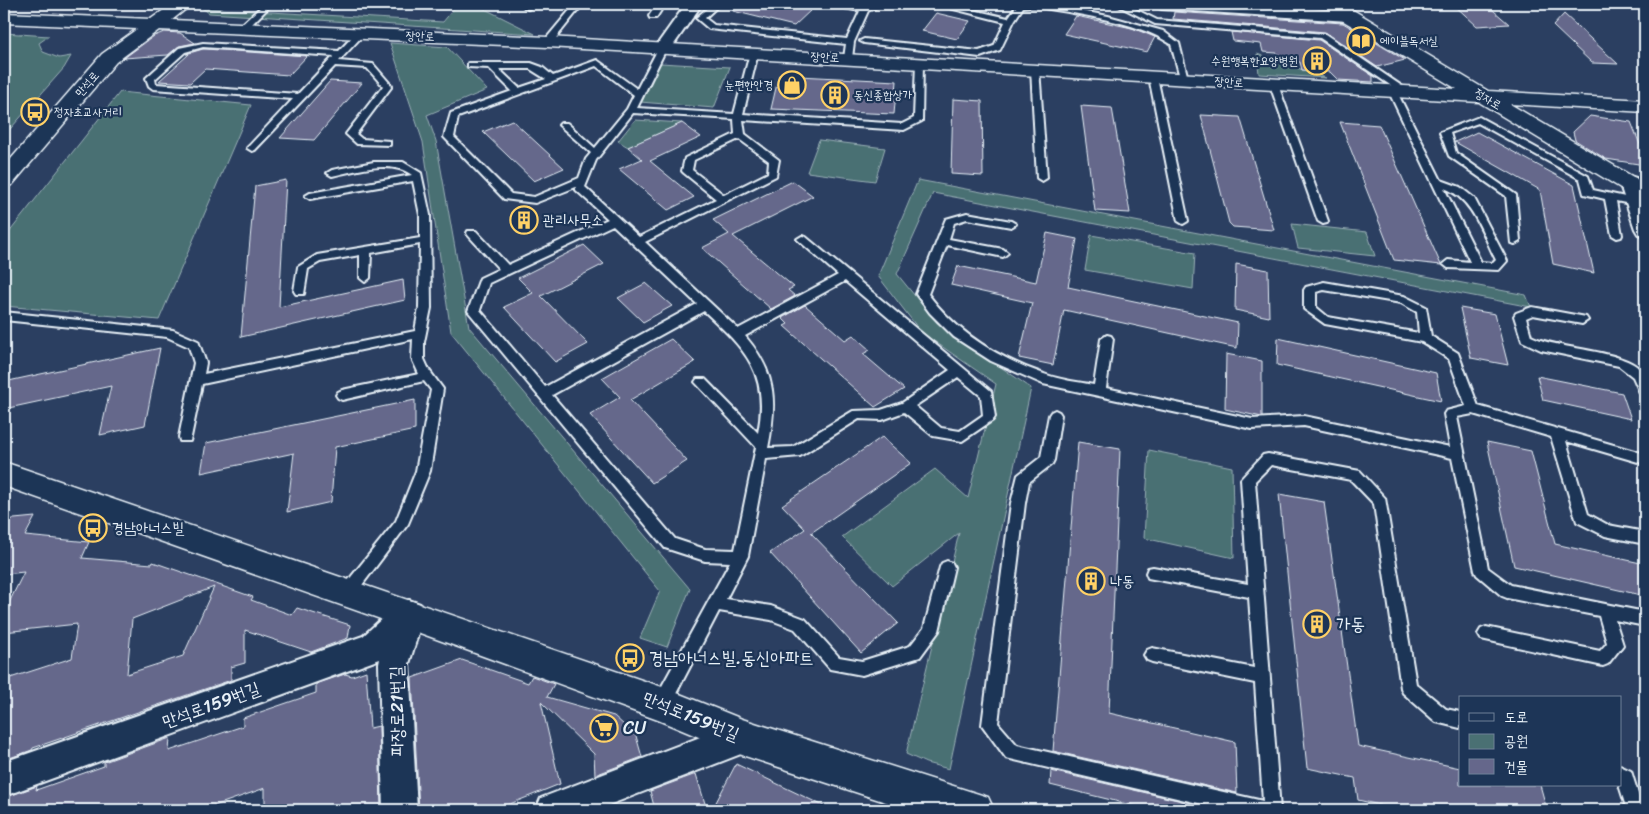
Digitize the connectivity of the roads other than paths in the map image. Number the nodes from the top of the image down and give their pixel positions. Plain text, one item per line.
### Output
1 (183, 4) edge
2 (268, 4) edge
3 (579, 4) edge
4 (661, 4) edge
5 (694, 4) edge
6 (716, 4) edge
7 (837, 4) edge
8 (880, 4) edge
9 (938, 4) edge
10 (1119, 4) edge
11 (1162, 4) edge
12 (1332, 4) edge
13 (865, 10) junction
14 (653, 16) dead end
15 (1348, 16) junction
16 (4, 18) edge
17 (1010, 21) junction
18 (71, 22) junction
19 (154, 26) junction
20 (241, 30) junction
21 (360, 34) junction
22 (864, 41) dead end
23 (548, 42) junction
24 (662, 49) junction
25 (849, 50) junction
26 (754, 53) junction
27 (340, 54) junction
28 (110, 58) junction
29 (920, 62) junction
30 (331, 63) junction
31 (471, 65) dead end
32 (1430, 65) junction
33 (491, 66) junction
34 (1035, 69) junction
35 (1153, 77) junction
36 (1184, 79) junction
37 (552, 80) junction
38 (1274, 85) junction
39 (518, 92) junction
40 (1409, 93) junction
41 (639, 94) junction
42 (300, 97) junction
43 (1484, 97) junction
44 (1594, 103) junction
45 (1645, 106) edge
46 (631, 110) junction
47 (738, 117) junction
48 (564, 124) dead end
49 (740, 135) junction
50 (387, 143) dead end
51 (252, 148) dead end
52 (596, 154) junction
53 (1582, 155) junction
54 (332, 173) dead end
55 (418, 177) junction
56 (1042, 178) dead end
57 (4, 180) edge
58 (583, 180) junction
59 (1436, 182) junction
60 (1636, 192) edge
61 (310, 196) dead end
62 (1610, 196) junction
63 (722, 199) junction
64 (615, 220) junction
65 (1183, 221) dead end
66 (1323, 222) dead end
67 (1011, 224) dead end
68 (1645, 229) edge
69 (472, 233) dead end
70 (1617, 235) dead end
71 (802, 239) dead end
72 (425, 240) junction
73 (943, 241) junction
74 (637, 242) junction
75 (1515, 242) dead end
76 (366, 250) junction
77 (1003, 253) dead end
78 (1448, 264) dead end
79 (1477, 266) junction
80 (506, 271) junction
81 (846, 276) junction
82 (365, 278) dead end
83 (300, 291) dead end
84 (705, 306) junction
85 (4, 316) edge
86 (1582, 320) dead end
87 (419, 334) junction
88 (737, 335) junction
89 (1426, 338) junction
90 (1107, 340) dead end
91 (959, 370) junction
92 (428, 376) junction
93 (197, 380) junction
94 (700, 382) dead end
95 (1099, 391) junction
96 (1645, 392) edge
97 (544, 394) junction
98 (342, 395) dead end
99 (906, 406) junction
100 (1473, 409) junction
101 (1054, 415) dead end
102 (1557, 434) junction
103 (185, 437) dead end
104 (762, 449) junction
105 (1459, 454) junction
106 (1645, 459) edge
107 (4, 474) edge
108 (1645, 538) edge
109 (741, 556) junction
110 (947, 567) dead end
111 (1153, 573) dead end
112 (348, 592) junction
113 (1256, 592) junction
114 (715, 604) junction
115 (1604, 610) junction
116 (409, 614) junction
117 (1645, 619) edge
118 (1486, 634) dead end
119 (1152, 655) dead end
120 (1262, 677) junction
121 (662, 704) junction
122 (1459, 720) edge
123 (742, 737) junction
124 (1622, 776) edge
125 (4, 779) edge
126 (400, 810) edge
127 (553, 810) edge
128 (975, 810) edge
129 (1264, 810) edge
130 (1272, 810) edge
131 (1634, 810) edge

1 - 19 main road, 만석로
2 - 20 lane
3 - 23 lane
4 - 14 lane
5 - 24 street
6 - 25 lane
7 - 13 lane
8 - 13 lane
9 - 17 lane
10 - 40 lane
11 - 15 street
12 - 15 main road, 정자로
13 - 25 lane
15 - 32 main road, 정자로
16 - 18 main road, 장안로
17 - 22 lane
17 - 36 lane
18 - 19 main road, 장안로
18 - 28 main road
19 - 20 main road, 장안로
19 - 28 main road, 만석로
20 - 21 main road, 장안로
21 - 23 main road, 장안로
21 - 27 lane
23 - 24 main road, 장안로
24 - 26 main road, 장안로
24 - 41 lane
25 - 26 main road, 장안로
25 - 29 main road, 장안로
26 - 47 lane
27 - 30 lane
27 - 42 lane
28 - 57 main road, 만석로
29 - 34 main road, 장안로
29 - 47 lane
30 - 42 lane
30 - 50 lane
31 - 33 lane
32 - 40 main road
32 - 43 main road, 정자로
33 - 37 lane
33 - 39 lane
34 - 35 main road, 장안로
34 - 56 lane
35 - 36 main road, 장안로
35 - 65 lane
36 - 38 main road, 장안로
37 - 39 lane
37 - 41 lane
38 - 40 main road, 장안로
38 - 66 lane
39 - 58 lane
40 - 43 main road, 장안로
40 - 59 lane
41 - 46 lane
42 - 51 lane
43 - 44 main road, 장안로
43 - 53 main road, 정자로
44 - 45 main road, 장안로
44 - 53 main road
46 - 47 lane
46 - 52 lane
47 - 49 lane
48 - 52 lane
49 - 63 lane
49 - 63 lane
52 - 58 lane
53 - 60 main road, 정자로
54 - 55 lane
55 - 61 lane
55 - 72 lane
58 - 64 lane
59 - 79 lane
59 - 79 lane
60 - 62 lane
60 - 68 street
62 - 70 lane
62 - 75 lane
63 - 74 lane
64 - 74 lane
64 - 80 lane
67 - 73 lane
69 - 80 lane
71 - 81 lane
72 - 76 lane
72 - 87 lane
73 - 77 lane
73 - 95 lane
74 - 84 lane
76 - 82 lane
76 - 83 lane
78 - 79 lane
80 - 97 lane
81 - 88 lane
81 - 91 lane
84 - 88 lane
84 - 97 lane
85 - 93 lane
86 - 96 lane
87 - 92 lane
87 - 93 lane
88 - 104 lane
89 - 89 lane
89 - 100 lane
90 - 95 lane
91 - 99 lane
91 - 99 lane
92 - 98 lane
92 - 112 lane
93 - 103 lane
94 - 104 lane
95 - 105 lane
97 - 109 lane
99 - 104 lane
100 - 102 lane
100 - 105 lane
101 - 129 lane
102 - 106 lane
102 - 108 lane
104 - 109 lane
105 - 115 lane
107 - 112 main road, 만석로159번길
109 - 114 lane
110 - 114 lane
111 - 113 lane
112 - 116 main road, 만석로159번길
113 - 120 lane
113 - 122 lane
114 - 121 lane
115 - 117 lane
115 - 118 lane
116 - 121 main road, 만석로159번길
116 - 125 street, 만석로159번길
116 - 126 street, 파장로21번길
119 - 120 lane
120 - 130 lane
121 - 123 main road, 만석로159번길
123 - 127 street
123 - 128 main road, 만석로159번길
124 - 131 lane

